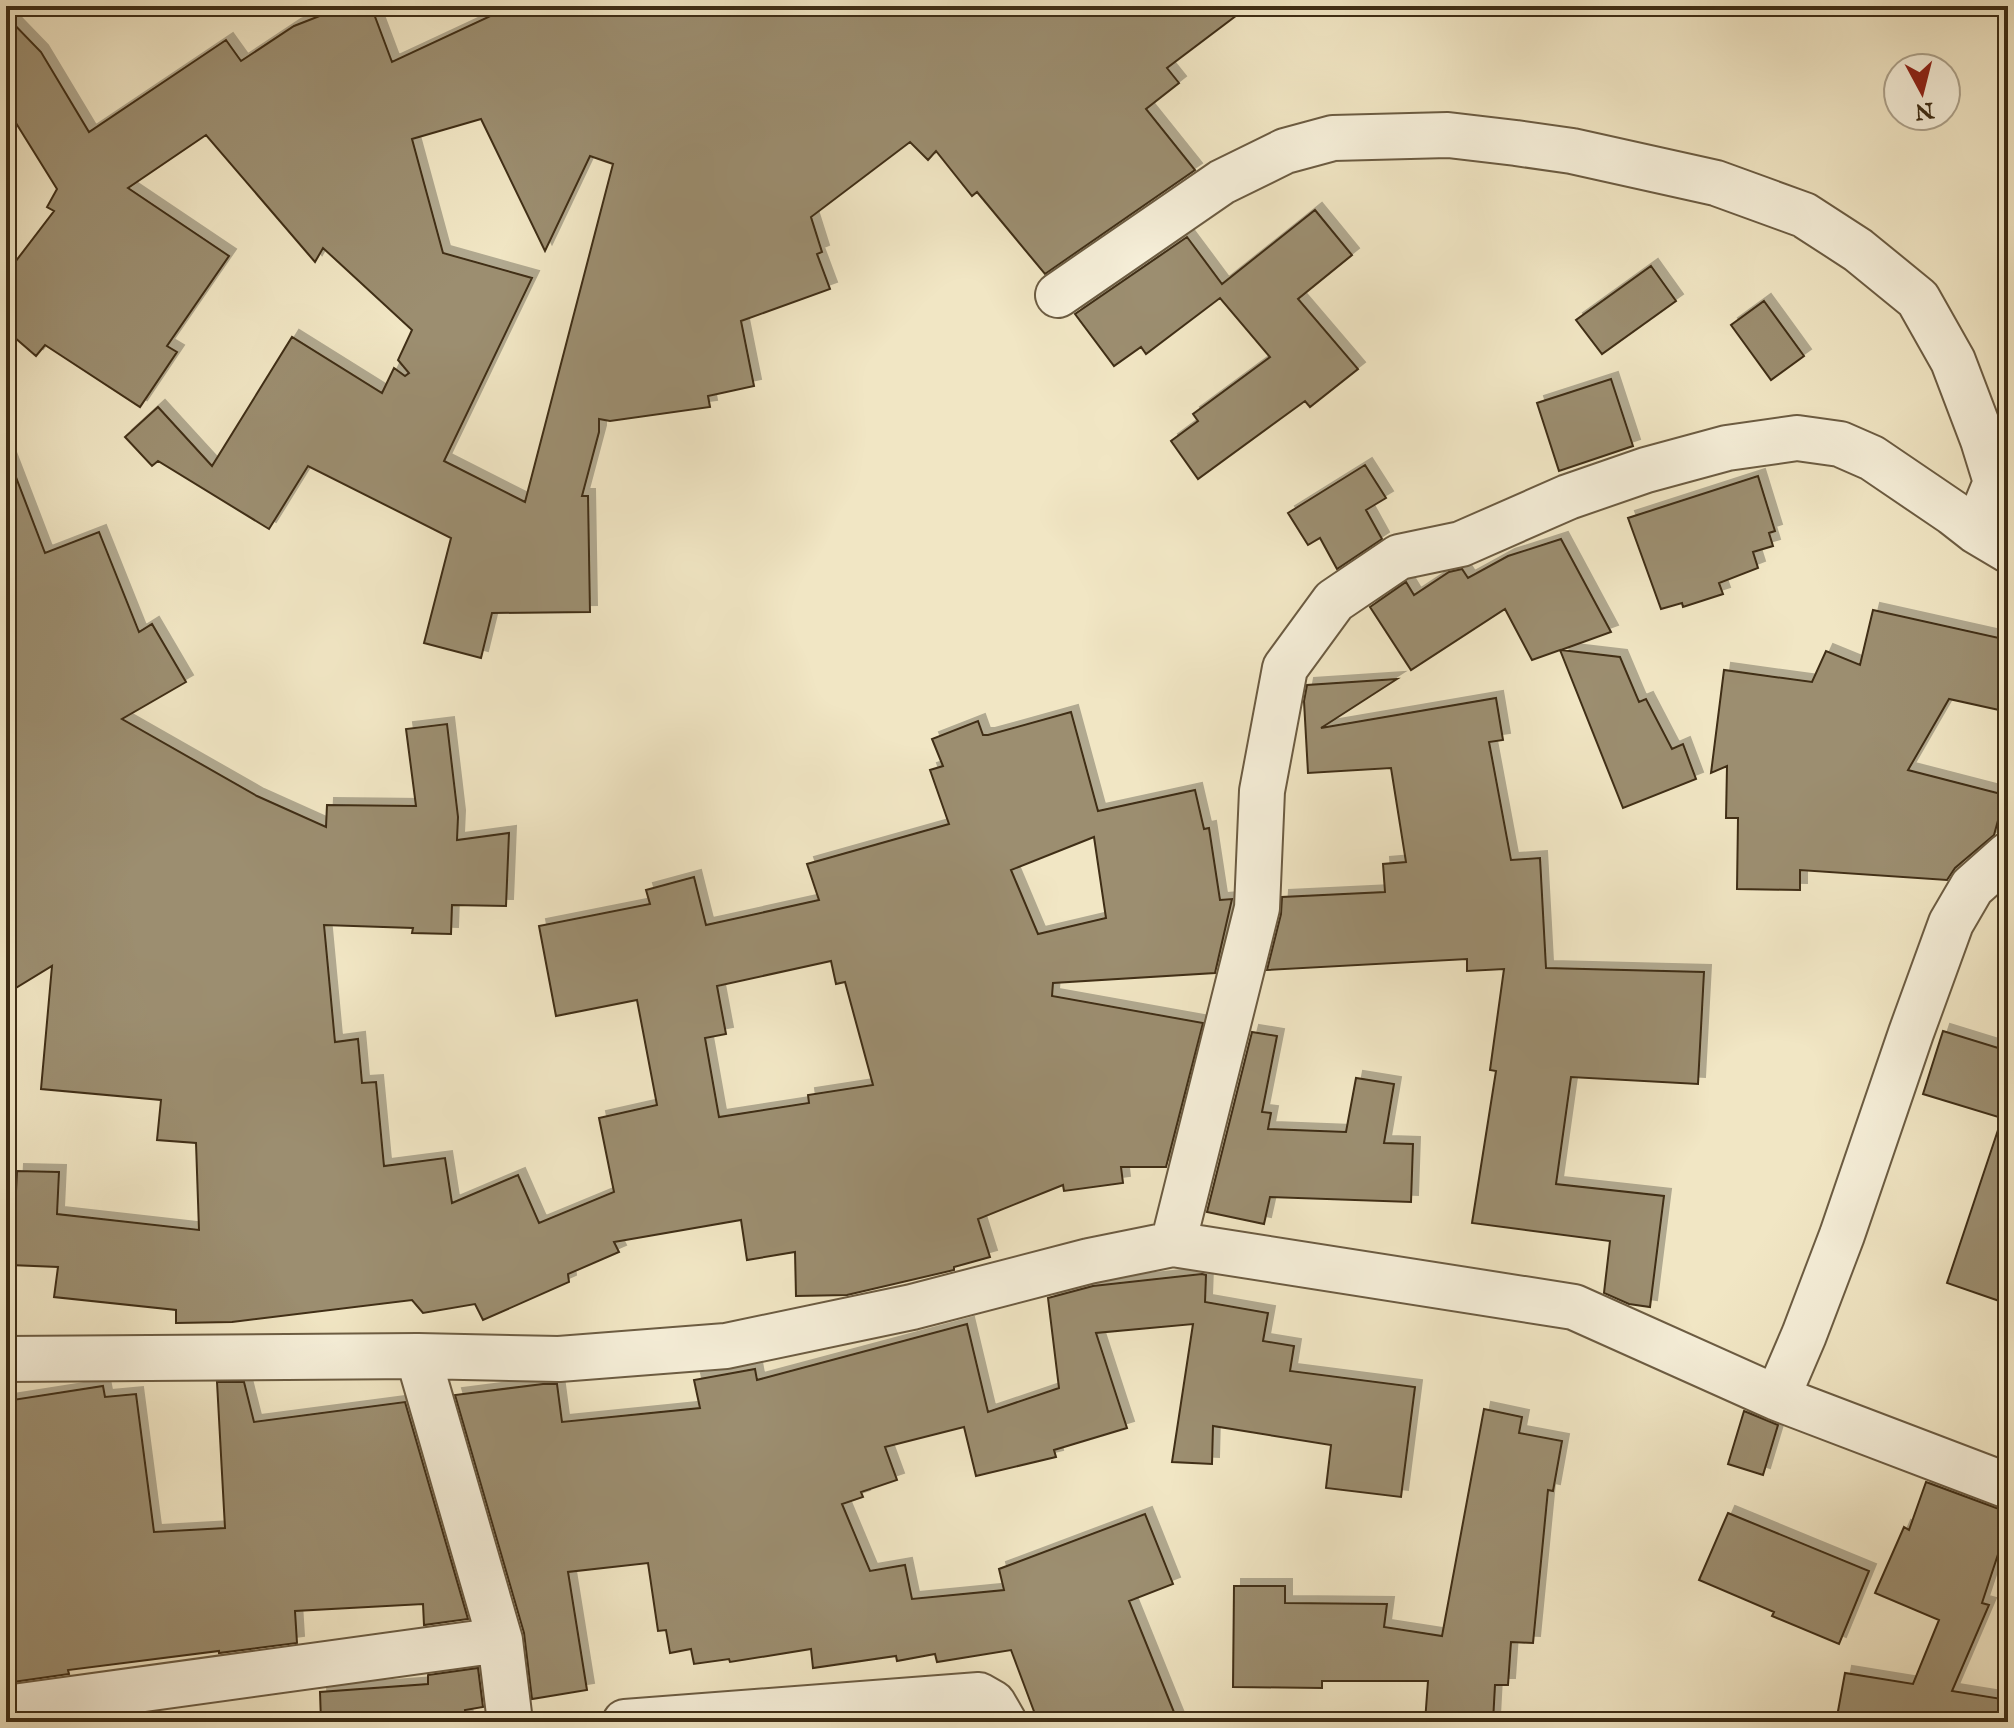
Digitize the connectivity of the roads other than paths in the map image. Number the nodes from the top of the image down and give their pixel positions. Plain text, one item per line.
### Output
1 (1058, 295) dead end
2 (1992, 541) edge
3 (2008, 855) edge
4 (1173, 1244) junction
5 (418, 1356) junction
6 (6, 1359) edge
7 (1777, 1398) junction
8 (2008, 1486) edge
9 (500, 1640) junction
10 (6, 1708) edge
11 (510, 1722) edge
12 (625, 1722) edge
13 (1004, 1722) edge

1 - 2 street
2 - 4 street
3 - 7 street
4 - 5 street
4 - 7 street
5 - 6 street
5 - 9 street
7 - 8 street
9 - 10 street
9 - 11 street
12 - 13 street

